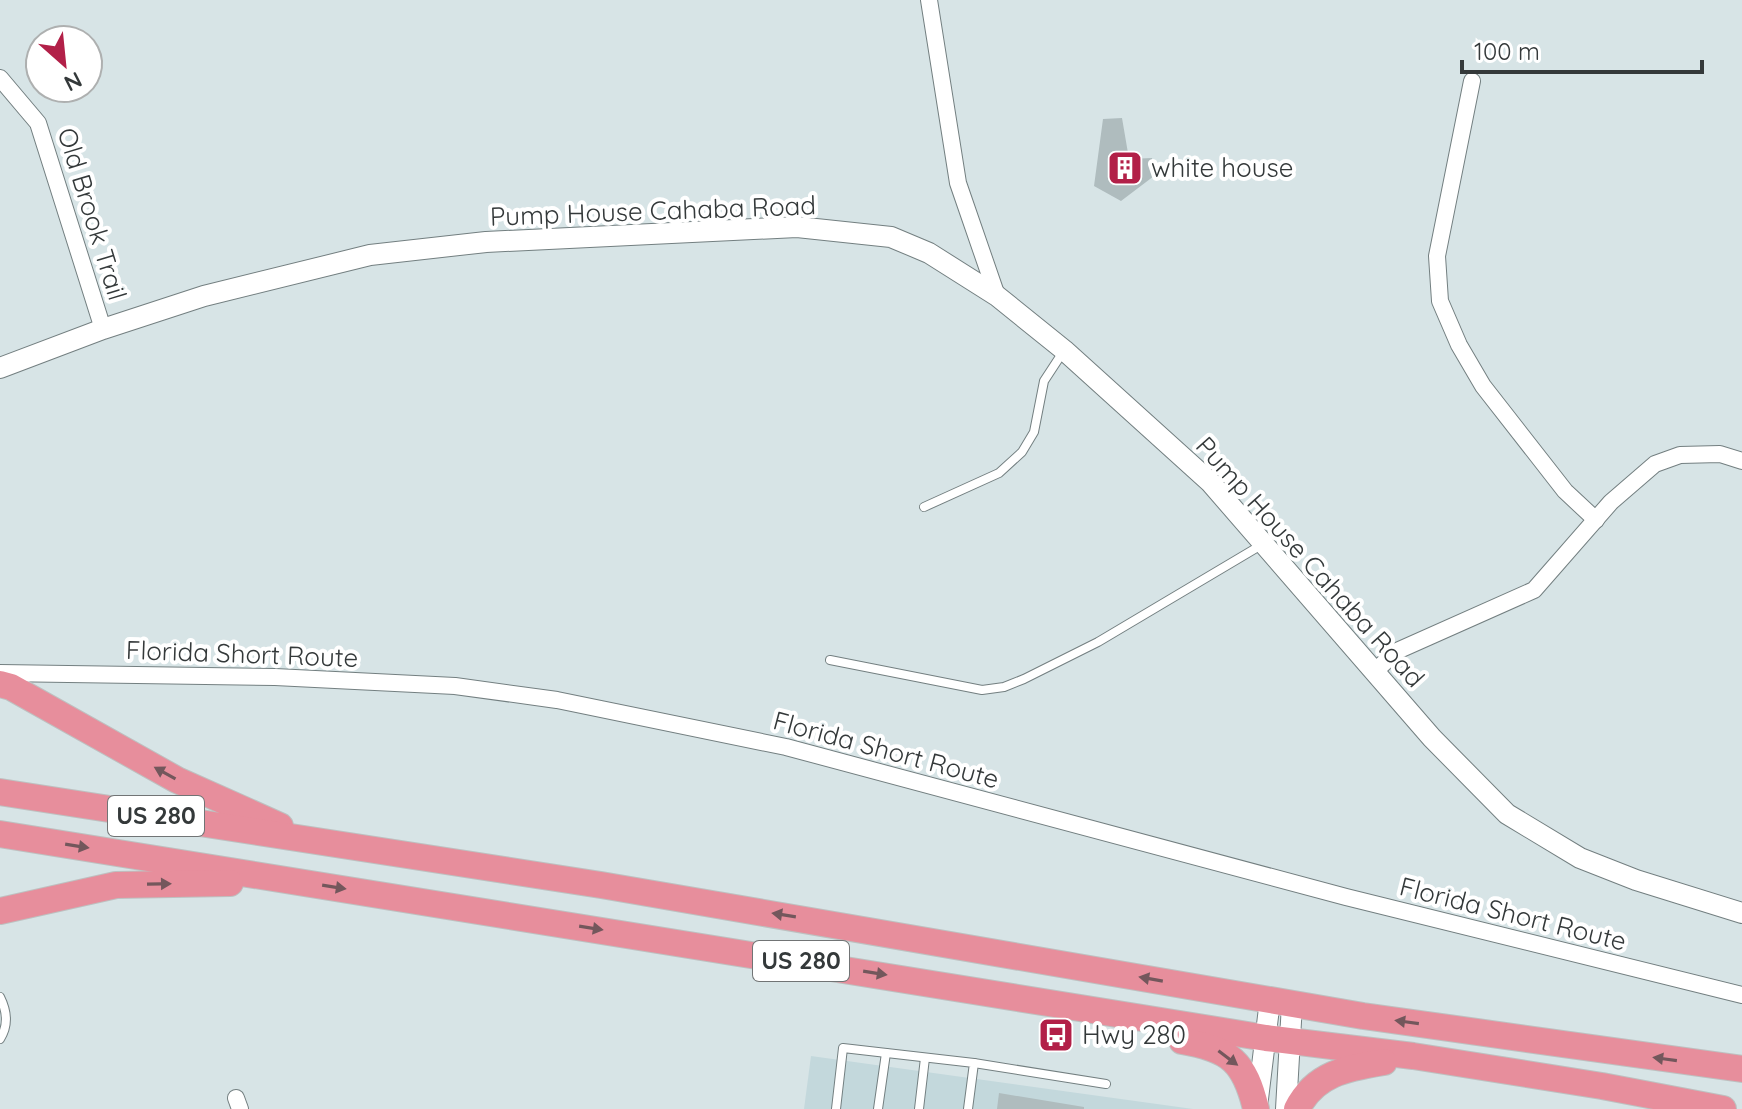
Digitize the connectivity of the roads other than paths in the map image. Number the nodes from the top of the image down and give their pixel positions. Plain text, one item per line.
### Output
1 (929, 0) edge
2 (0, 78) edge
3 (1472, 81) dead end
4 (997, 296) junction
5 (103, 329) junction
6 (1064, 350) junction
7 (0, 368) edge
8 (1742, 461) edge
9 (924, 507) dead end
10 (1596, 520) junction
11 (1264, 544) junction
12 (830, 660) dead end
13 (1374, 672) junction
14 (0, 673) edge
15 (0, 684) edge
16 (0, 792) edge
17 (0, 834) edge
18 (313, 840) junction
19 (299, 881) junction
20 (0, 911) edge
21 (1742, 913) edge
22 (1742, 995) edge
23 (0, 997) edge
24 (1281, 1002) junction
25 (1108, 1011) junction
26 (0, 1039) edge
27 (1278, 1040) junction
28 (886, 1053) junction
29 (1413, 1056) junction
30 (925, 1058) junction
31 (974, 1063) junction
32 (1742, 1069) edge
33 (1106, 1084) dead end
34 (1687, 1105) edge
35 (836, 1109) edge
36 (878, 1109) edge
37 (919, 1109) edge
38 (968, 1109) edge
39 (1256, 1109) edge
40 (1286, 1109) edge
41 (1297, 1109) edge
42 (1723, 1109) edge

1 - 4 street
2 - 5 street, Old Brook Trail
3 - 10 street
4 - 5 street, Pump House Cahaba Road
4 - 6 street, Pump House Cahaba Road
5 - 7 street, Pump House Cahaba Road
6 - 9 lane
6 - 11 street, Pump House Cahaba Road
8 - 10 street
10 - 13 street
11 - 12 lane
11 - 13 street, Pump House Cahaba Road
13 - 21 street, Pump House Cahaba Road
14 - 22 street, Florida Short Route
18 -> 15 highway
16 - 18 highway, US 280
17 -> 19 highway, US 280
24 -> 18 highway, US 280
20 -> 19 highway
19 -> 25 highway, US 280
23 - 26 lane
24 - 27 street
32 -> 24 highway, US 280
25 - 27 highway, US 280
25 -> 39 highway
27 - 29 highway, US 280
27 - 39 street
27 - 40 street
28 - 30 lane
28 - 35 lane
28 - 36 lane
29 - 34 highway, US 280
29 - 41 highway
30 - 31 lane
30 - 37 lane
31 - 33 lane
31 - 38 lane
34 - 42 highway, US 280

